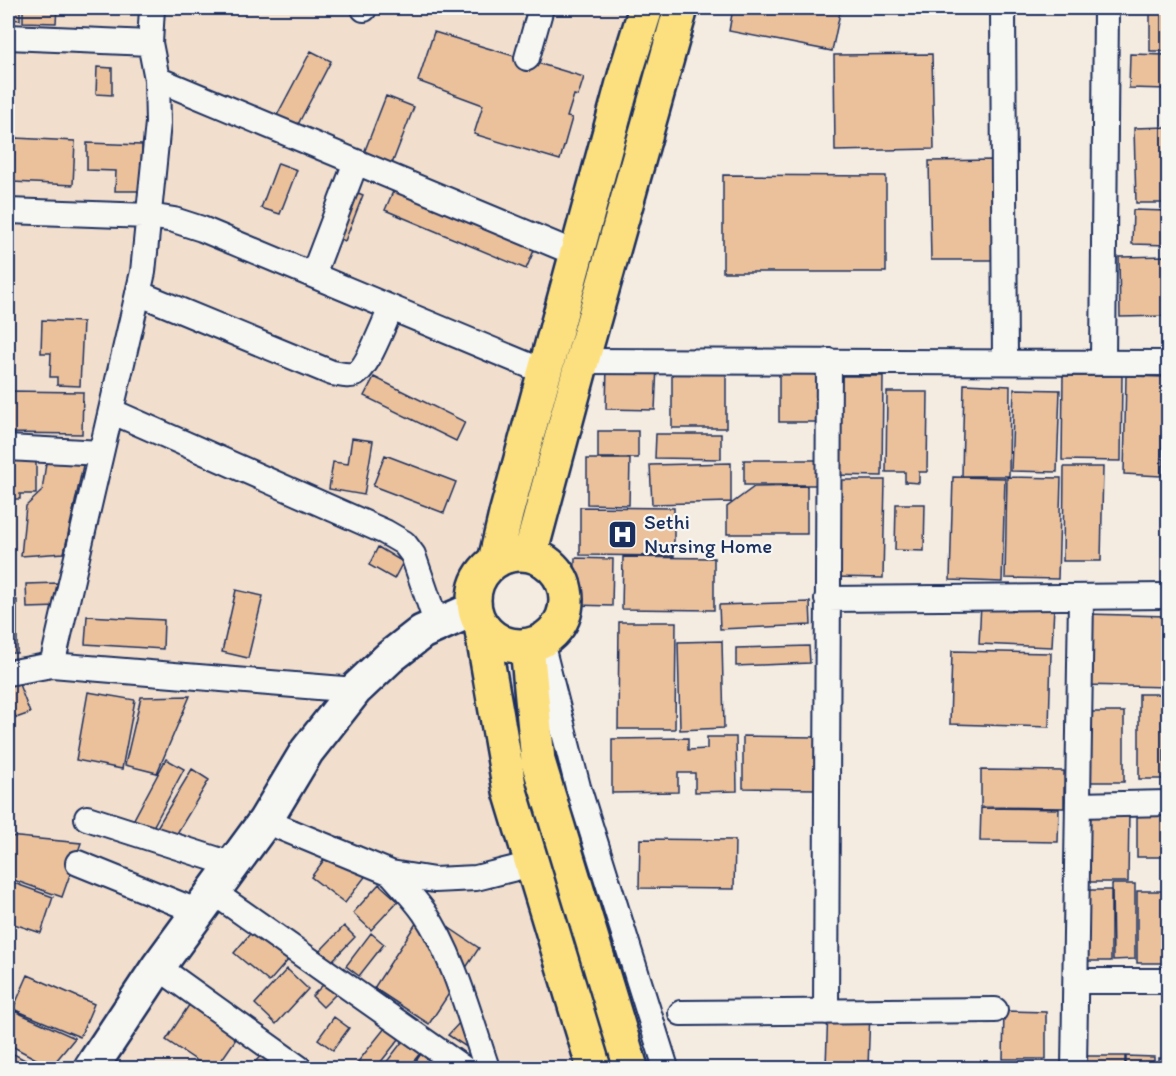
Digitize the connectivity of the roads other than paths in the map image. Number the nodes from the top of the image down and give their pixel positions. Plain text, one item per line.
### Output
1 (152, 8) edge
2 (541, 8) edge
3 (646, 8) edge
4 (681, 8) edge
5 (1003, 8) edge
6 (1106, 8) edge
7 (8, 37) edge
8 (150, 43) junction
9 (527, 58) dead end
10 (157, 79) junction
11 (356, 162) junction
12 (8, 211) edge
13 (149, 216) junction
14 (577, 254) junction
15 (313, 275) junction
16 (138, 293) junction
17 (391, 308) junction
18 (582, 360) junction
19 (829, 361) junction
20 (1005, 362) junction
21 (1103, 363) junction
22 (1168, 363) edge
23 (544, 372) junction
24 (111, 411) junction
25 (8, 447) edge
26 (101, 453) junction
27 (530, 555) junction
28 (495, 561) junction
29 (1168, 596) edge
30 (1081, 597) junction
31 (827, 599) junction
32 (478, 617) junction
33 (437, 625) junction
34 (534, 644) junction
35 (52, 664) junction
36 (8, 673) edge
37 (355, 690) junction
38 (1168, 803) edge
39 (1078, 805) junction
40 (87, 818) dead end
41 (265, 821) junction
42 (78, 863) dead end
43 (532, 864) junction
44 (234, 865) junction
45 (391, 873) junction
46 (206, 902) junction
47 (158, 967) junction
48 (1076, 981) junction
49 (1168, 981) edge
50 (995, 1010) dead end
51 (826, 1012) junction
52 (681, 1013) dead end
53 (91, 1068) edge
54 (299, 1068) edge
55 (463, 1068) edge
56 (487, 1068) edge
57 (594, 1068) edge
58 (631, 1068) edge
59 (666, 1068) edge
60 (1074, 1068) edge

1 - 8 street
2 - 9 street
3 - 14 main road
4 - 18 main road
5 - 20 street
6 - 21 street
7 - 8 street
8 - 10 street
10 - 11 street
10 - 13 street
11 - 14 street
11 - 15 street
12 - 13 street
13 - 15 street
13 - 16 street
14 - 23 main road
15 - 17 street
16 - 17 street
16 - 24 street
17 - 23 street
18 - 19 street
18 - 27 main road
19 - 20 street
19 - 31 street
20 - 21 street
21 - 22 street
23 - 28 main road
24 - 26 street
24 - 33 street
25 - 26 street
26 - 35 street
27 - 28 main road
27 - 34 main road
28 - 32 main road
29 - 30 street
30 - 31 street
30 - 39 street
31 - 51 street
32 - 33 street
32 - 34 main road
32 - 43 main road
33 - 37 street
34 - 58 main road
34 - 59 street
35 - 36 street
35 - 37 street
37 - 41 street
38 - 39 street
39 - 48 street
40 - 44 street
41 - 44 street
41 - 45 street
42 - 46 street
43 - 45 street
43 - 57 main road
44 - 46 street
45 - 56 street
46 - 47 street
46 - 55 street
47 - 53 street
47 - 54 street
48 - 49 street
48 - 60 street
50 - 51 street
51 - 52 street

